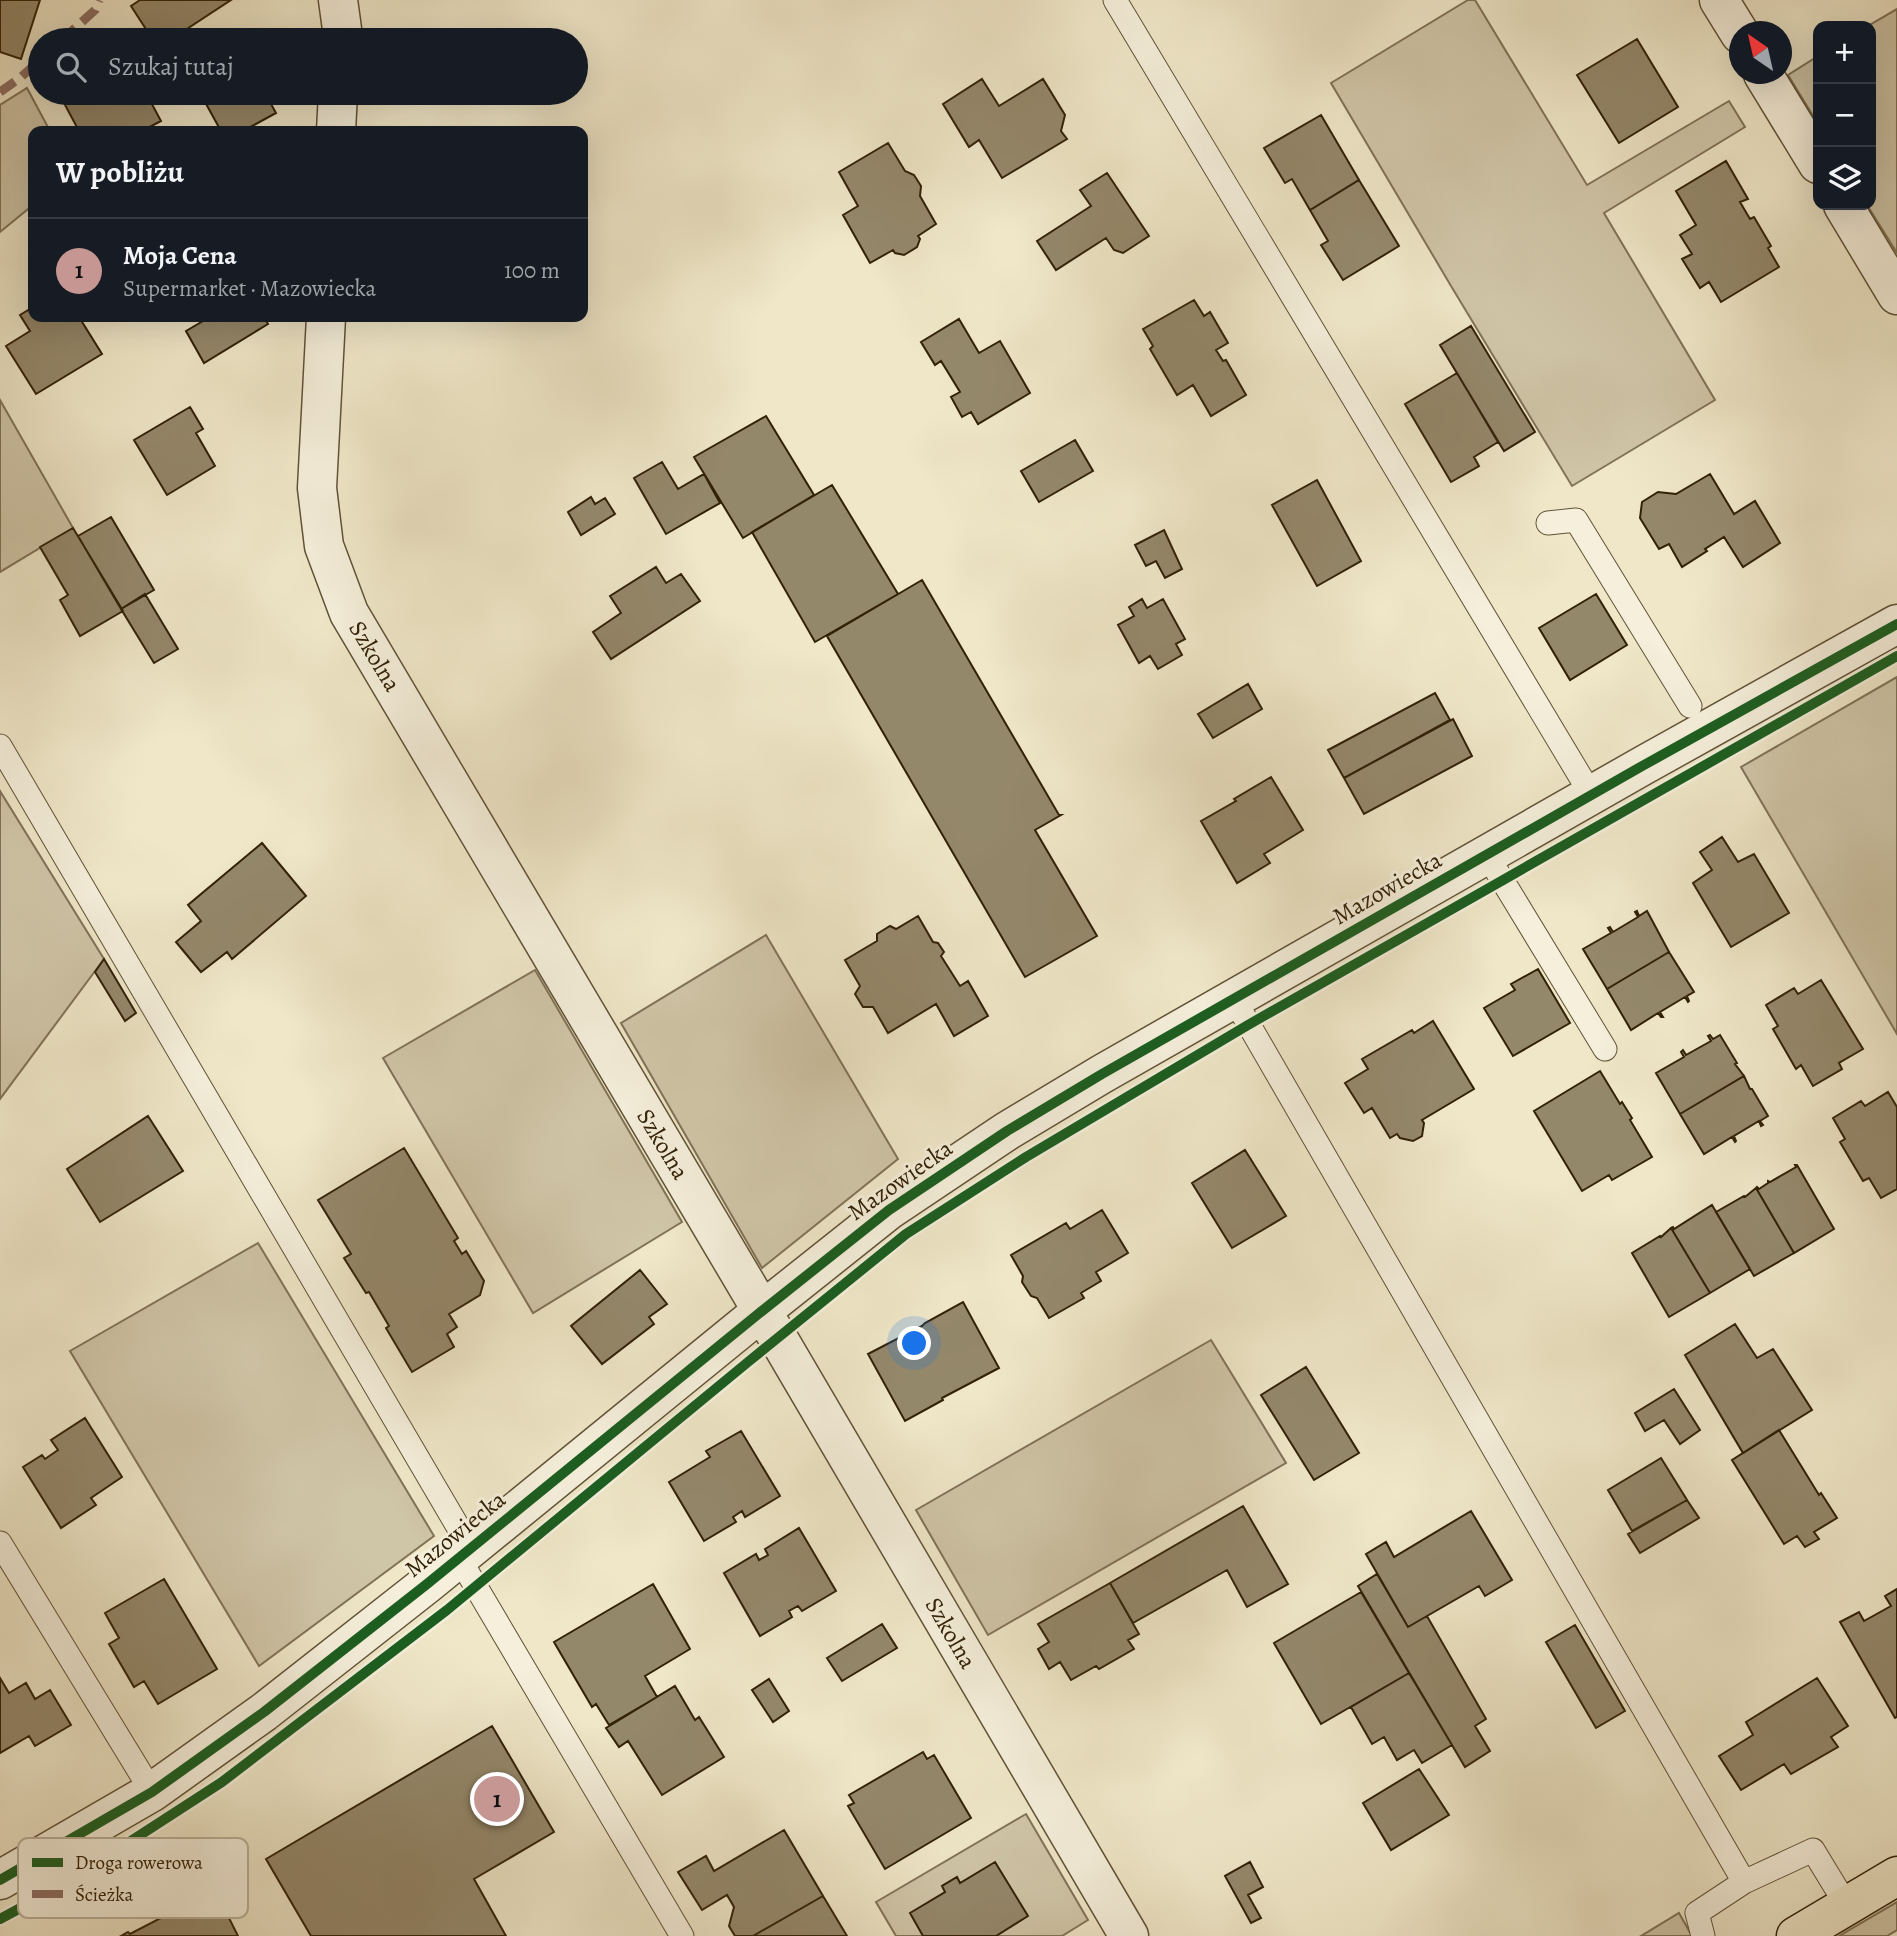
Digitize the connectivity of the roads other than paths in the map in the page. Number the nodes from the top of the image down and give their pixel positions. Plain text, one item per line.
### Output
1 (338, 0) edge
2 (1115, 0) edge
3 (1719, 0) edge
4 (1732, 21) edge
5 (342, 28) edge
6 (1769, 84) edge
7 (337, 105) edge
8 (336, 126) edge
9 (1813, 156) edge
10 (1846, 210) edge
11 (1897, 295) edge
12 (326, 322) edge
13 (1548, 523) dead end
14 (1897, 624) edge
15 (1690, 706) dead end
16 (0, 746) edge
17 (1592, 796) junction
18 (1487, 855) junction
19 (1234, 999) junction
20 (1605, 1049) dead end
21 (762, 1311) junction
22 (0, 1543) edge
23 (465, 1553) junction
24 (152, 1792) junction
25 (73, 1838) edge
26 (18, 1870) edge
27 (1897, 1876) edge
28 (0, 1880) edge
29 (1744, 1882) junction
30 (1847, 1906) junction
31 (682, 1936) edge
32 (1129, 1936) edge
33 (1703, 1936) edge
34 (1796, 1936) edge

1 - 5 street
2 - 17 lane
3 - 4 street
6 - 9 street
7 - 8 street
10 - 11 street
12 - 21 street, Szkolna
13 - 15 lane
14 - 17 street, Mazowiecka
16 - 23 lane
17 - 18 street, Mazowiecka
18 - 19 street, Mazowiecka
18 - 20 lane
19 - 21 street, Mazowiecka
19 - 29 lane
21 - 23 street, Mazowiecka
21 - 32 street, Szkolna
22 - 24 lane
23 - 24 street, Mazowiecka
23 - 31 lane
24 - 25 street, Mazowiecka
26 - 28 street, Mazowiecka
27 - 30 main road
29 - 30 lane
29 - 33 lane
30 - 34 main road

